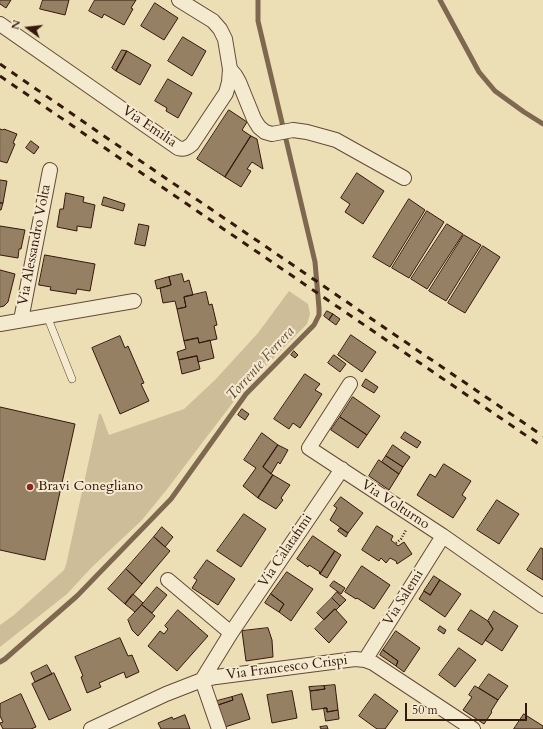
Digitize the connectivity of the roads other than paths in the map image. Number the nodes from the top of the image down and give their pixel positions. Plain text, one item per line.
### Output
1 (179, 0) edge
2 (0, 24) edge
3 (230, 69) junction
4 (50, 170) dead end
5 (404, 178) dead end
6 (134, 301) dead end
7 (47, 316) junction
8 (21, 320) junction
9 (0, 324) edge
10 (72, 380) dead end
11 (350, 384) dead end
12 (342, 470) junction
13 (443, 536) junction
14 (168, 580) dead end
15 (543, 606) edge
16 (231, 633) junction
17 (365, 660) junction
18 (202, 680) junction
19 (91, 729) edge
20 (219, 729) edge
21 (473, 729) edge

1 - 3 street, Via Emilia
2 - 3 street, Via Emilia
3 - 5 street
4 - 8 street, Via Alessandro Volta
6 - 7 street, Via Alessandro Volta
7 - 8 street, Via Alessandro Volta
7 - 10 lane
8 - 9 street, Via Alessandro Volta
11 - 12 street, Via Volturno
12 - 13 street, Via Volturno
12 - 16 street, Via Calatafimi
13 - 15 street, Via Volturno
13 - 17 street, Via Salemi
14 - 16 street
16 - 18 street, Via Calatafimi
17 - 18 street, Via Francesco Crispi
17 - 21 street, Via Francesco Crispi
18 - 19 street, Via Francesco Crispi
18 - 20 street

